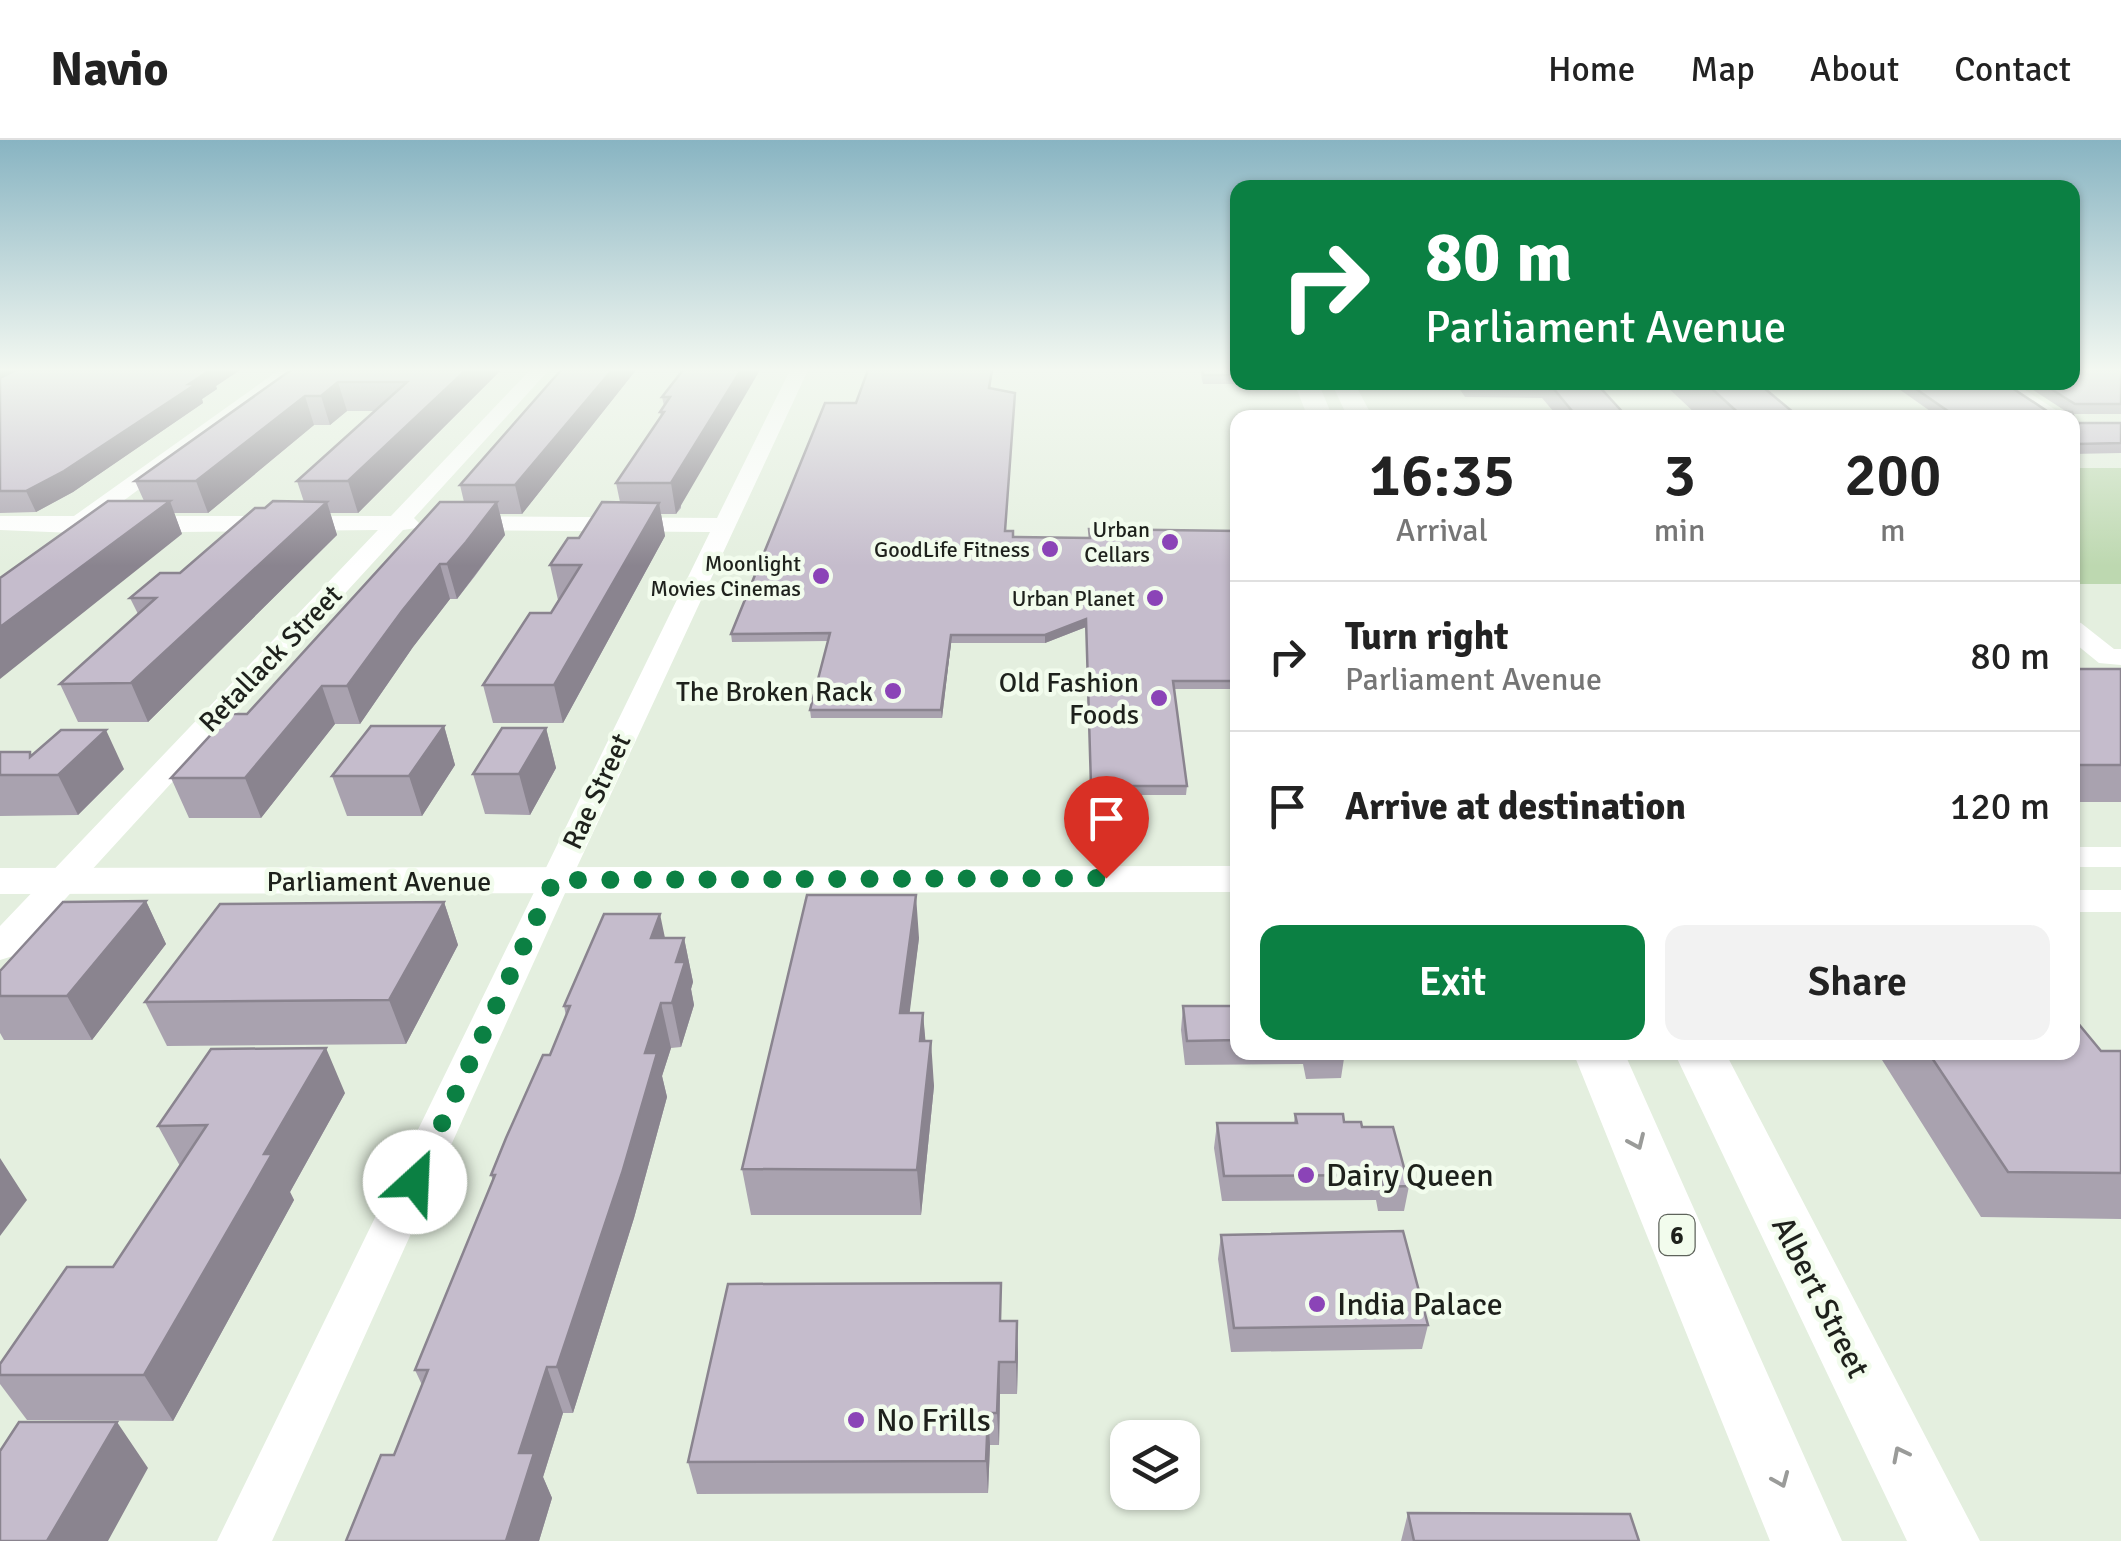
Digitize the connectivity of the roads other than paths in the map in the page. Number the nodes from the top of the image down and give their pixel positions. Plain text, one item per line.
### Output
1 (200, 435) edge
2 (479, 435) edge
3 (767, 435) edge
4 (0, 523) edge
5 (79, 523) junction
6 (398, 523) junction
7 (722, 525) junction
8 (48, 546) edge
9 (2080, 634) edge
10 (2121, 656) edge
11 (2121, 856) edge
12 (2080, 857) edge
13 (1230, 879) edge
14 (554, 880) junction
15 (0, 881) edge
16 (63, 882) junction
17 (2080, 901) edge
18 (2121, 901) edge
19 (0, 948) edge
20 (1601, 1060) edge
21 (1703, 1060) edge
22 (244, 1541) edge
23 (1806, 1541) edge
24 (1944, 1541) edge

1 - 5 street
2 - 6 street, Retallack Street
3 - 7 street, Rae Street
4 - 5 street
5 - 6 street
5 - 8 street
6 - 7 street
6 - 16 street, Retallack Street
7 - 14 street, Rae Street
9 - 10 street
11 - 12 street
13 - 14 main road, Parliament Avenue
14 - 16 main road, Parliament Avenue
14 - 22 street, Rae Street
15 - 16 main road, Parliament Avenue
16 - 19 street, Retallack Street
17 - 18 street
20 -> 23 main road, 6
24 -> 21 main road, Albert Street

